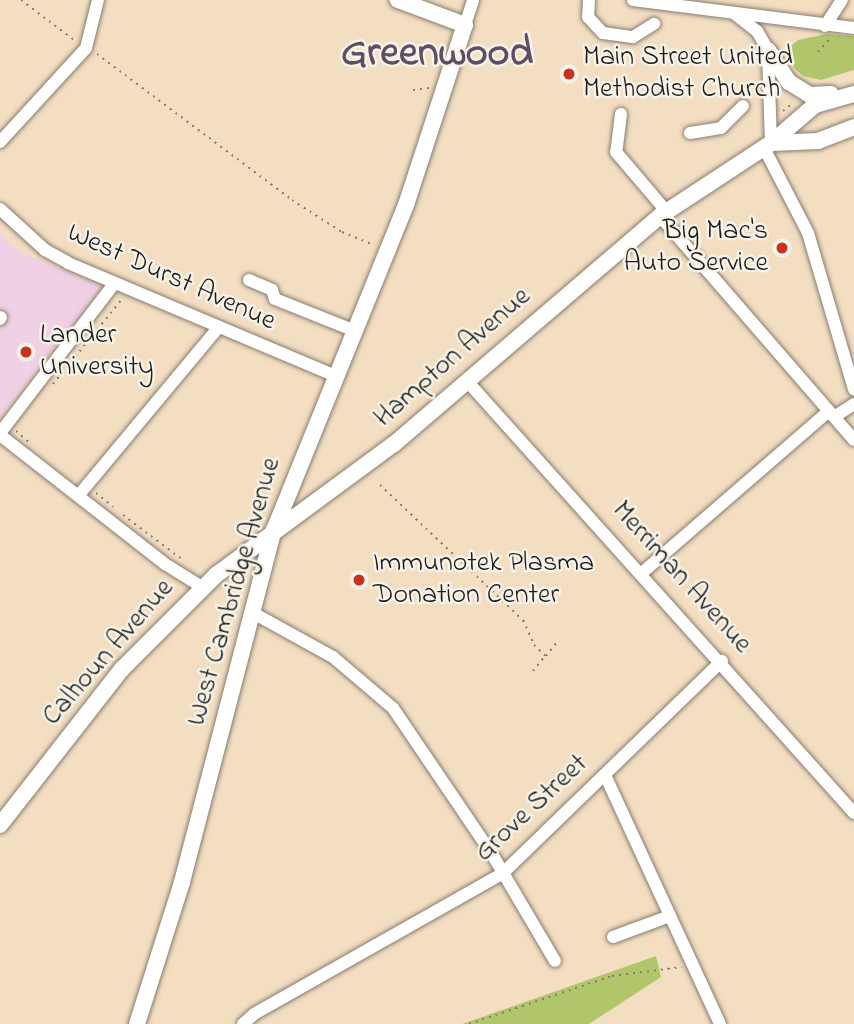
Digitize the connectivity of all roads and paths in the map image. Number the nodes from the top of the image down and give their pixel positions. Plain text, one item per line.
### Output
1 (21, 0) edge
2 (98, 0) edge
3 (398, 0) edge
4 (473, 0) edge
5 (589, 0) edge
6 (633, 0) edge
7 (842, 0) edge
8 (692, 4) edge
9 (733, 14) junction
10 (654, 23) dead end
11 (465, 25) junction
12 (853, 28) edge
13 (829, 29) junction
14 (86, 48) junction
15 (768, 50) junction
16 (818, 52) dead end
17 (425, 87) dead end
18 (414, 90) dead end
19 (854, 94) edge
20 (799, 98) dead end
21 (743, 106) dead end
22 (783, 111) dead end
23 (621, 114) dead end
24 (854, 127) edge
25 (690, 133) dead end
26 (0, 142) edge
27 (767, 145) junction
28 (0, 209) edge
29 (663, 214) junction
30 (378, 246) dead end
31 (249, 280) dead end
32 (114, 284) junction
33 (122, 298) dead end
34 (219, 327) junction
35 (353, 330) junction
36 (333, 375) junction
37 (467, 381) junction
38 (854, 389) edge
39 (46, 393) dead end
40 (854, 404) edge
41 (832, 414) junction
42 (24, 422) dead end
43 (6, 433) edge
44 (854, 440) edge
45 (31, 443) dead end
46 (380, 485) dead end
47 (87, 486) junction
48 (78, 496) junction
49 (274, 530) junction
50 (187, 563) dead end
51 (643, 572) junction
52 (202, 587) junction
53 (255, 614) junction
54 (557, 642) dead end
55 (546, 656) junction
56 (722, 661) junction
57 (533, 671) dead end
58 (605, 775) junction
59 (854, 813) edge
60 (0, 825) edge
61 (503, 873) junction
62 (670, 916) junction
63 (614, 937) dead end
64 (555, 961) dead end
65 (692, 964) junction
66 (137, 1024) edge
67 (243, 1024) edge
68 (469, 1024) edge
69 (720, 1024) edge

1 - 14 path
2 - 14 street
3 - 11 main road
4 - 11 street
5 - 10 street
6 - 8 street
7 - 13 street
8 - 9 street
9 - 13 street
9 - 15 street
11 - 35 main road, West Cambridge Avenue
12 - 13 street
13 - 16 path
14 - 26 street
14 - 30 path
15 - 19 main road
15 - 27 street
17 - 18 path
19 - 27 main road, Hampton Avenue
20 - 22 path
21 - 25 street
23 - 29 street
24 - 27 main road
27 - 29 main road, Hampton Avenue
27 - 38 street
28 - 32 street, West Durst Avenue
29 - 37 main road, Hampton Avenue
29 - 41 street
31 - 35 street
32 - 34 street, West Durst Avenue
32 - 43 street
33 - 39 path
34 - 36 street, West Durst Avenue
34 - 47 street
35 - 36 main road, West Cambridge Avenue
36 - 49 main road, West Cambridge Avenue
37 - 49 main road, Hampton Avenue
37 - 51 street, Merriman Avenue
40 - 41 street
41 - 44 street
41 - 51 street
42 - 43 path
43 - 45 path
43 - 48 street
46 - 55 path
47 - 48 street
47 - 50 path
48 - 52 street
49 - 52 main road, Calhoun Avenue
49 - 53 main road, West Cambridge Avenue
51 - 56 street, Merriman Avenue
52 - 60 main road, Calhoun Avenue
53 - 61 street
53 - 66 main road, West Cambridge Avenue
54 - 55 path
55 - 57 path
56 - 58 street, Grove Street
56 - 59 street, Merriman Avenue
58 - 61 street, Grove Street
58 - 62 street
61 - 64 street
61 - 67 street, Grove Street
62 - 63 street
62 - 65 street
65 - 68 path
65 - 69 street

